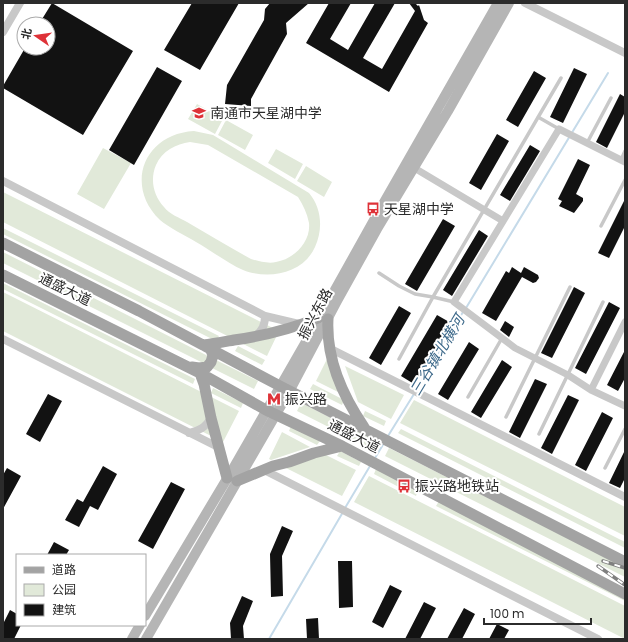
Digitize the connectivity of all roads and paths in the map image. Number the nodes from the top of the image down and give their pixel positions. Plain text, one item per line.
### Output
1 (20, 3) edge
2 (498, 3) edge
3 (509, 3) edge
4 (525, 3) edge
5 (3, 32) edge
6 (625, 53) edge
7 (561, 78) dead end
8 (611, 98) dead end
9 (538, 117) junction
10 (559, 129) junction
11 (587, 143) junction
12 (625, 151) edge
13 (623, 161) edge
14 (410, 166) junction
15 (625, 180) edge
16 (3, 181) edge
17 (485, 210) junction
18 (503, 221) junction
19 (601, 226) dead end
20 (3, 243) edge
21 (379, 273) dead end
22 (3, 275) edge
23 (570, 288) dead end
24 (433, 297) junction
25 (454, 302) junction
26 (604, 302) dead end
27 (265, 316) junction
28 (323, 318) junction
29 (625, 322) edge
30 (301, 325) junction
31 (255, 337) junction
32 (502, 338) junction
33 (3, 339) edge
34 (206, 346) junction
35 (330, 349) junction
36 (534, 358) junction
37 (399, 359) dead end
38 (188, 366) junction
39 (200, 372) junction
40 (568, 375) junction
41 (280, 386) junction
42 (290, 390) junction
43 (591, 390) junction
44 (468, 397) dead end
45 (625, 406) edge
46 (271, 413) junction
47 (506, 417) dead end
48 (210, 418) junction
49 (365, 429) junction
50 (625, 429) edge
51 (189, 433) junction
52 (539, 434) dead end
53 (342, 446) junction
54 (218, 447) junction
55 (605, 468) dead end
56 (264, 470) junction
57 (232, 479) junction
58 (625, 497) edge
59 (625, 562) edge
60 (625, 594) edge
61 (146, 614) edge
62 (139, 626) edge
63 (132, 639) edge
64 (146, 639) edge
65 (598, 639) edge

1 - 5 street
2 - 14 main road, 振兴东路
3 - 14 main road, 振兴东路
4 - 6 street
7 - 9 lane
8 - 11 lane
9 - 10 lane
9 - 17 lane
10 - 11 street
10 - 18 street
11 - 13 street
12 - 13 lane
14 - 17 street
14 - 28 main road, 振兴东路
15 - 19 lane
16 - 27 street
17 - 18 street
17 - 24 lane
18 - 25 street
20 - 34 main road, 通盛大道
21 - 24 lane
22 - 38 main road, 通盛大道
23 - 36 lane
24 - 25 lane
24 - 37 lane
25 - 32 street
26 - 40 lane
27 - 30 street
27 - 31 street
28 - 30 main road
28 - 35 main road
28 - 41 main road, 振兴东路
28 - 42 main road, 振兴东路
29 - 43 street
30 - 31 main road
31 - 34 main road
32 - 36 street
32 - 44 lane
33 - 51 street
34 - 38 main road
34 - 41 main road, 通盛大道
35 - 49 main road
35 - 58 street
36 - 40 street
36 - 47 lane
38 - 39 main road, 通盛大道
39 - 46 main road, 通盛大道
39 - 48 main road
40 - 43 street
40 - 52 lane
41 - 42 main road, 通盛大道
41 - 46 main road, 振兴东路
42 - 46 main road, 振兴东路
42 - 49 main road, 通盛大道
43 - 45 street
46 - 53 main road, 通盛大道
46 - 57 main road, 振兴东路
48 - 51 street
48 - 54 main road
49 - 59 main road, 通盛大道
50 - 55 lane
51 - 54 street
53 - 56 main road
53 - 60 main road, 通盛大道
54 - 57 main road
56 - 57 main road
56 - 65 street
57 - 61 main road, 振兴东路
57 - 64 main road, 振兴东路
62 - 63 main road

